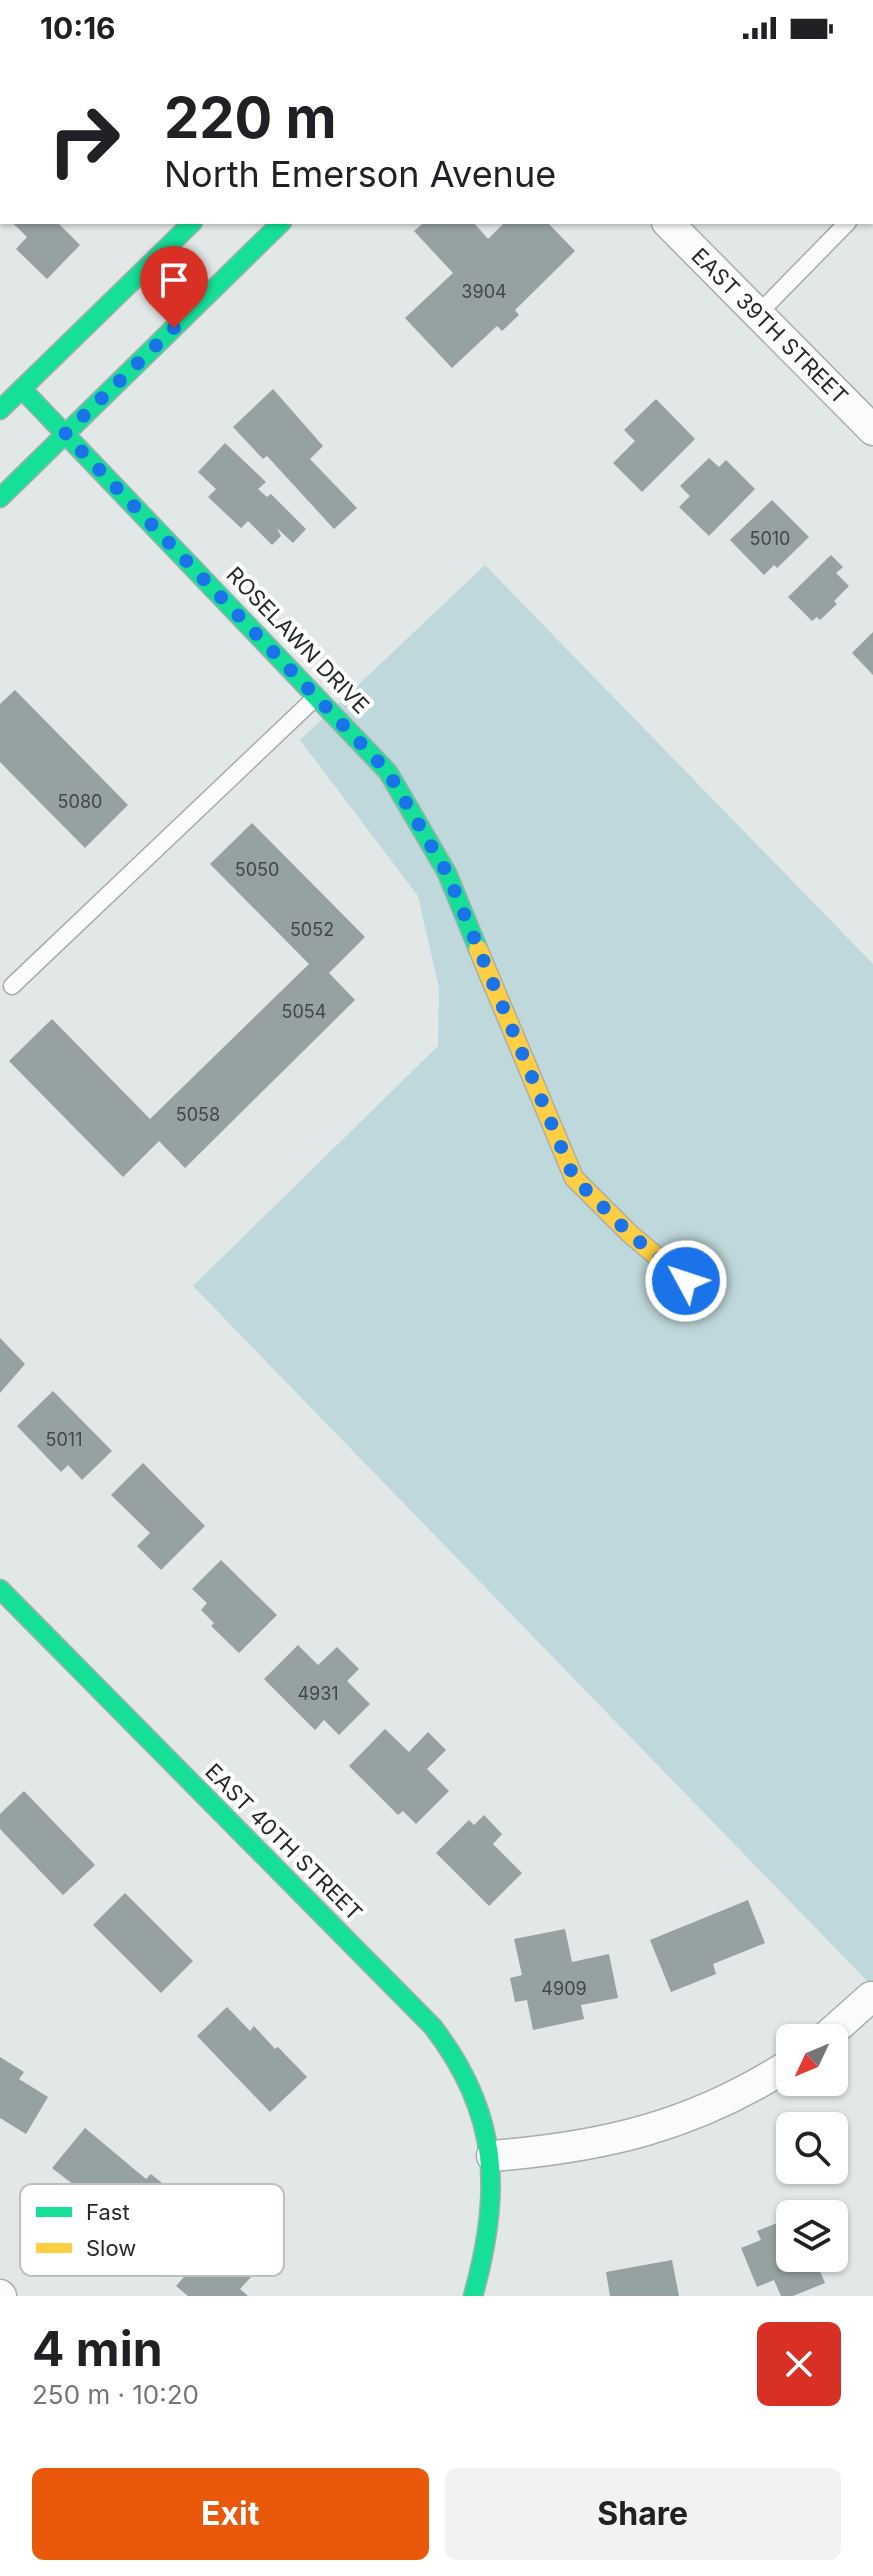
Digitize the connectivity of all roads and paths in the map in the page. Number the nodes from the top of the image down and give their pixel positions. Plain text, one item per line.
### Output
1 (191, 224) edge
2 (280, 224) edge
3 (669, 224) edge
4 (846, 224) edge
5 (758, 314) junction
6 (22, 389) junction
7 (0, 410) edge
8 (873, 430) edge
9 (65, 434) junction
10 (0, 498) edge
11 (318, 695) junction
12 (12, 986) dead end
13 (686, 1281) dead end
14 (0, 1589) edge
15 (871, 1997) dead end
16 (841, 2024) edge
17 (776, 2072) edge
18 (492, 2156) junction
19 (473, 2296) edge

1 - 6 street
2 - 9 street
3 - 5 street, EAST 39TH STREET
4 - 5 lane
5 - 8 street, EAST 39TH STREET
6 - 7 street
6 - 9 street, ROSELAWN DRIVE
9 - 10 street
9 - 11 street, ROSELAWN DRIVE
11 - 12 lane
11 - 13 street, ROSELAWN DRIVE
14 - 18 street, EAST 40TH STREET
15 - 16 street
17 - 18 street
18 - 19 street, EAST 40TH STREET

